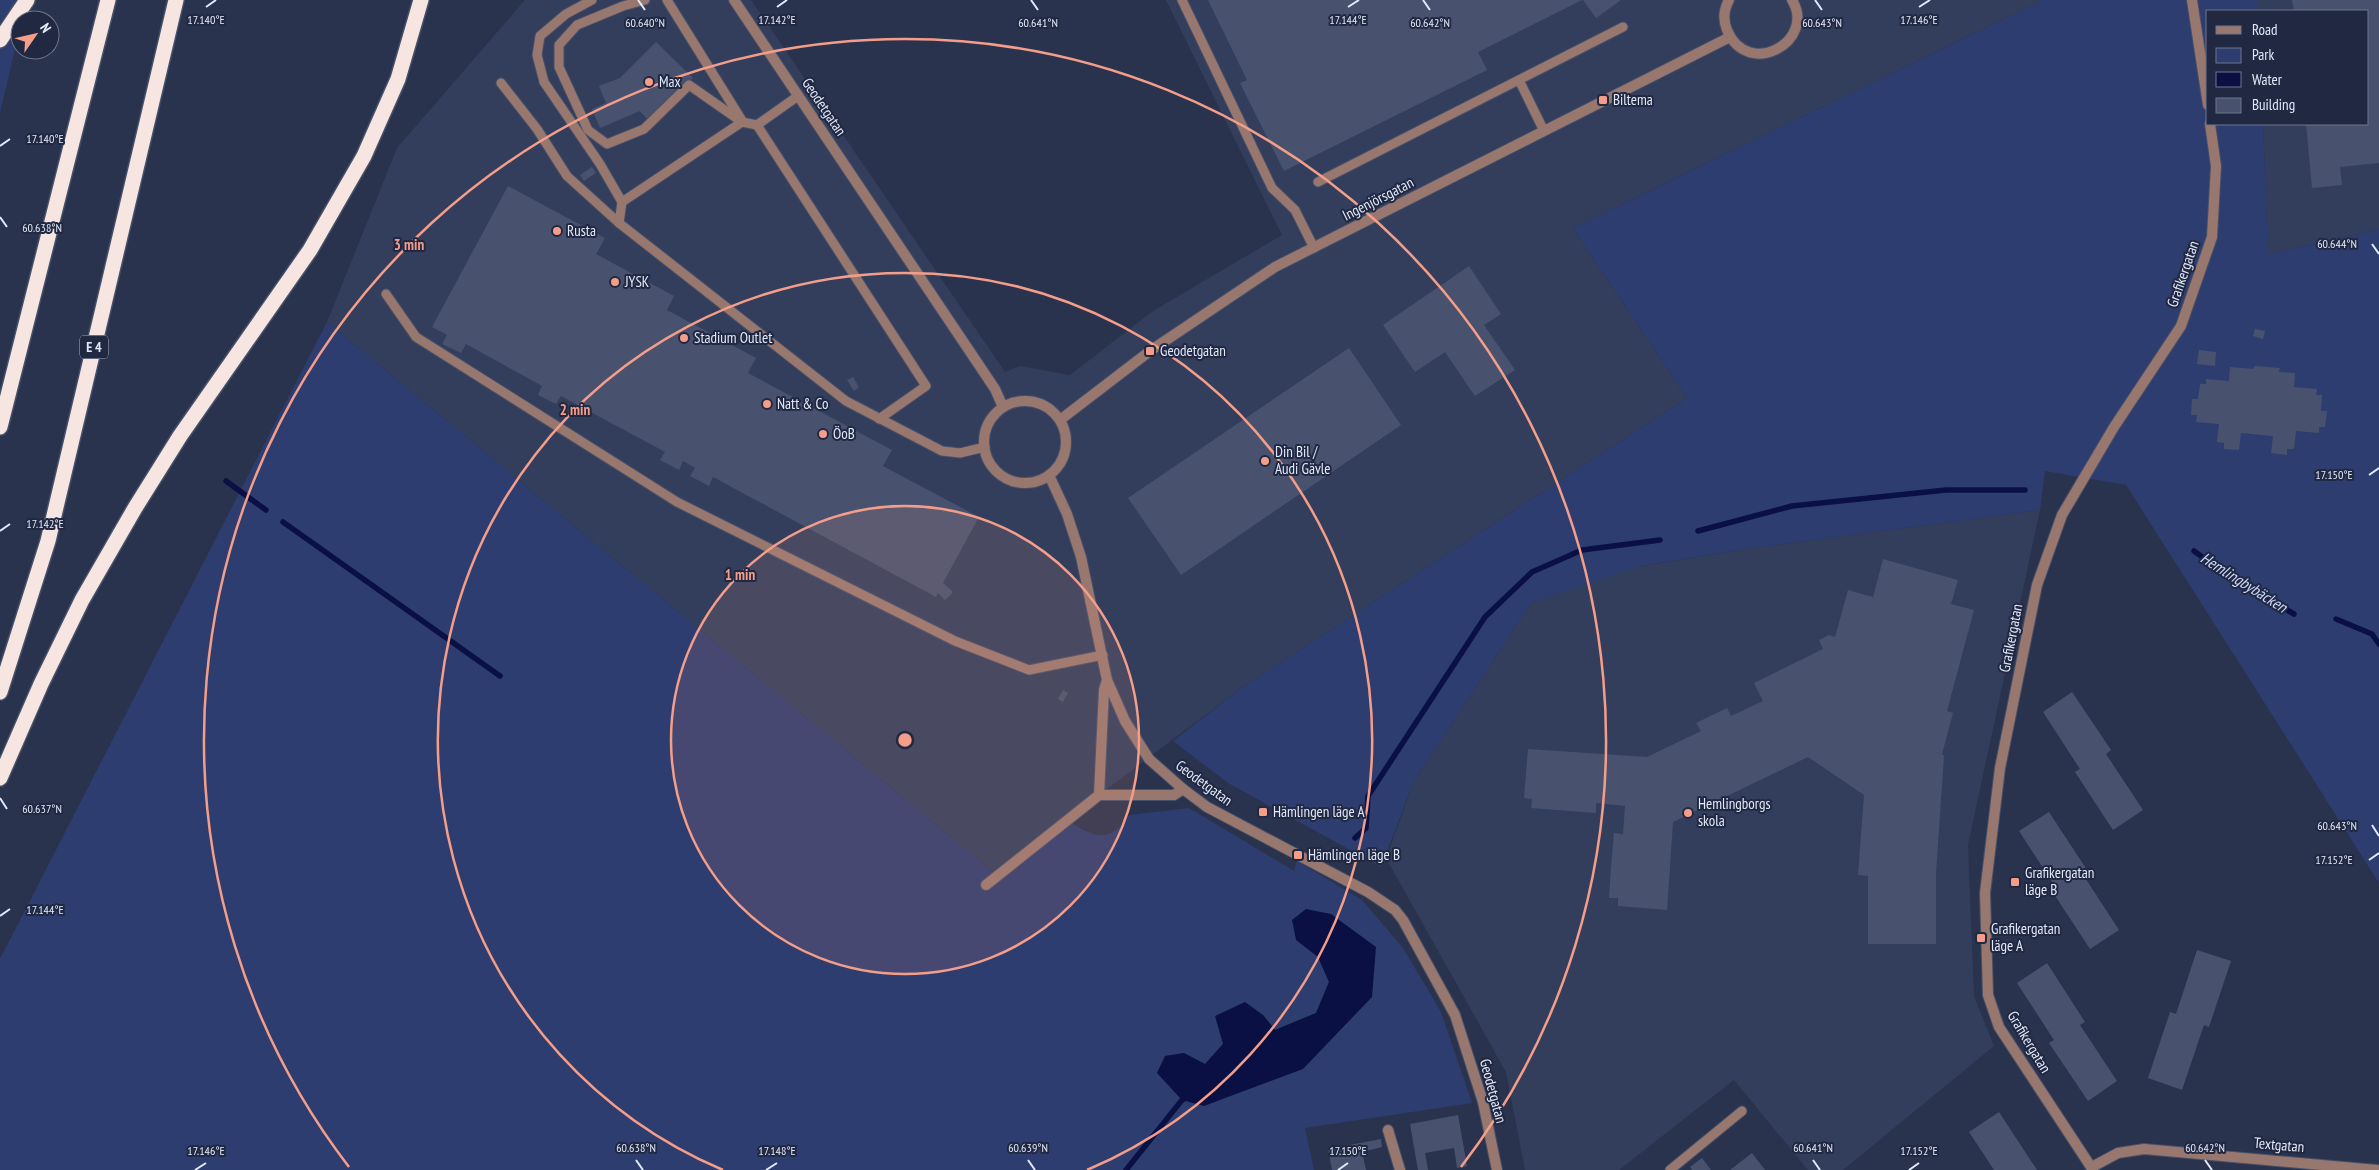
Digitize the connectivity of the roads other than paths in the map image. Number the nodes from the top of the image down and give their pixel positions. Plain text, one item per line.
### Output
1 (27, 0) edge
2 (108, 0) edge
3 (176, 0) edge
4 (421, 0) edge
5 (592, 0) edge
6 (645, 0) edge
7 (667, 0) edge
8 (734, 0) edge
9 (1182, 0) edge
10 (1729, 0) edge
11 (2192, 0) edge
12 (1796, 1) edge
13 (1623, 27) dead end
14 (1730, 37) junction
15 (0, 40) edge
16 (1519, 80) junction
17 (501, 83) dead end
18 (2206, 92) edge
19 (798, 96) junction
20 (742, 122) junction
21 (757, 124) junction
22 (2210, 125) edge
23 (1544, 131) junction
24 (1318, 182) dead end
25 (622, 202) junction
26 (619, 223) junction
27 (1314, 248) junction
28 (386, 294) dead end
29 (1003, 407) junction
30 (879, 419) junction
31 (1060, 420) junction
32 (0, 428) edge
33 (984, 447) junction
34 (1049, 475) junction
35 (1102, 656) junction
36 (1107, 680) junction
37 (0, 692) edge
38 (0, 778) edge
39 (1183, 789) junction
40 (1099, 795) junction
41 (986, 885) dead end
42 (1742, 1111) dead end
43 (1388, 1130) dead end
44 (2092, 1168) edge
45 (1400, 1170) edge
46 (1497, 1170) edge
47 (1670, 1170) edge
48 (2377, 1170) edge

1 - 15 highway
2 - 32 highway
3 - 37 highway, E 4
4 - 38 highway
5 - 25 lane
6 - 20 lane
7 - 20 lane
8 - 19 street, Geodetgatan
9 - 27 lane
10 - 14 street
11 - 18 street
12 - 14 street
13 - 16 lane
14 - 23 street, Ingenjörsgatan
16 - 23 lane
16 - 24 lane
17 - 26 lane
19 - 21 lane
19 - 29 street, Geodetgatan
20 - 21 lane
20 - 25 lane
21 - 30 lane
22 - 44 street, Grafikergatan
23 - 27 street, Ingenjörsgatan
25 - 26 lane
26 - 30 lane
27 - 31 street, Ingenjörsgatan
28 - 35 lane
29 - 31 street
29 - 33 street
30 - 33 lane
31 - 34 street
33 - 34 street
34 - 35 street, Geodetgatan
35 - 36 street, Geodetgatan
36 - 39 street, Geodetgatan
36 - 40 street
39 - 40 street
39 - 46 street, Geodetgatan
40 - 41 street
42 - 47 lane
43 - 45 street
44 - 48 street, Textgatan

